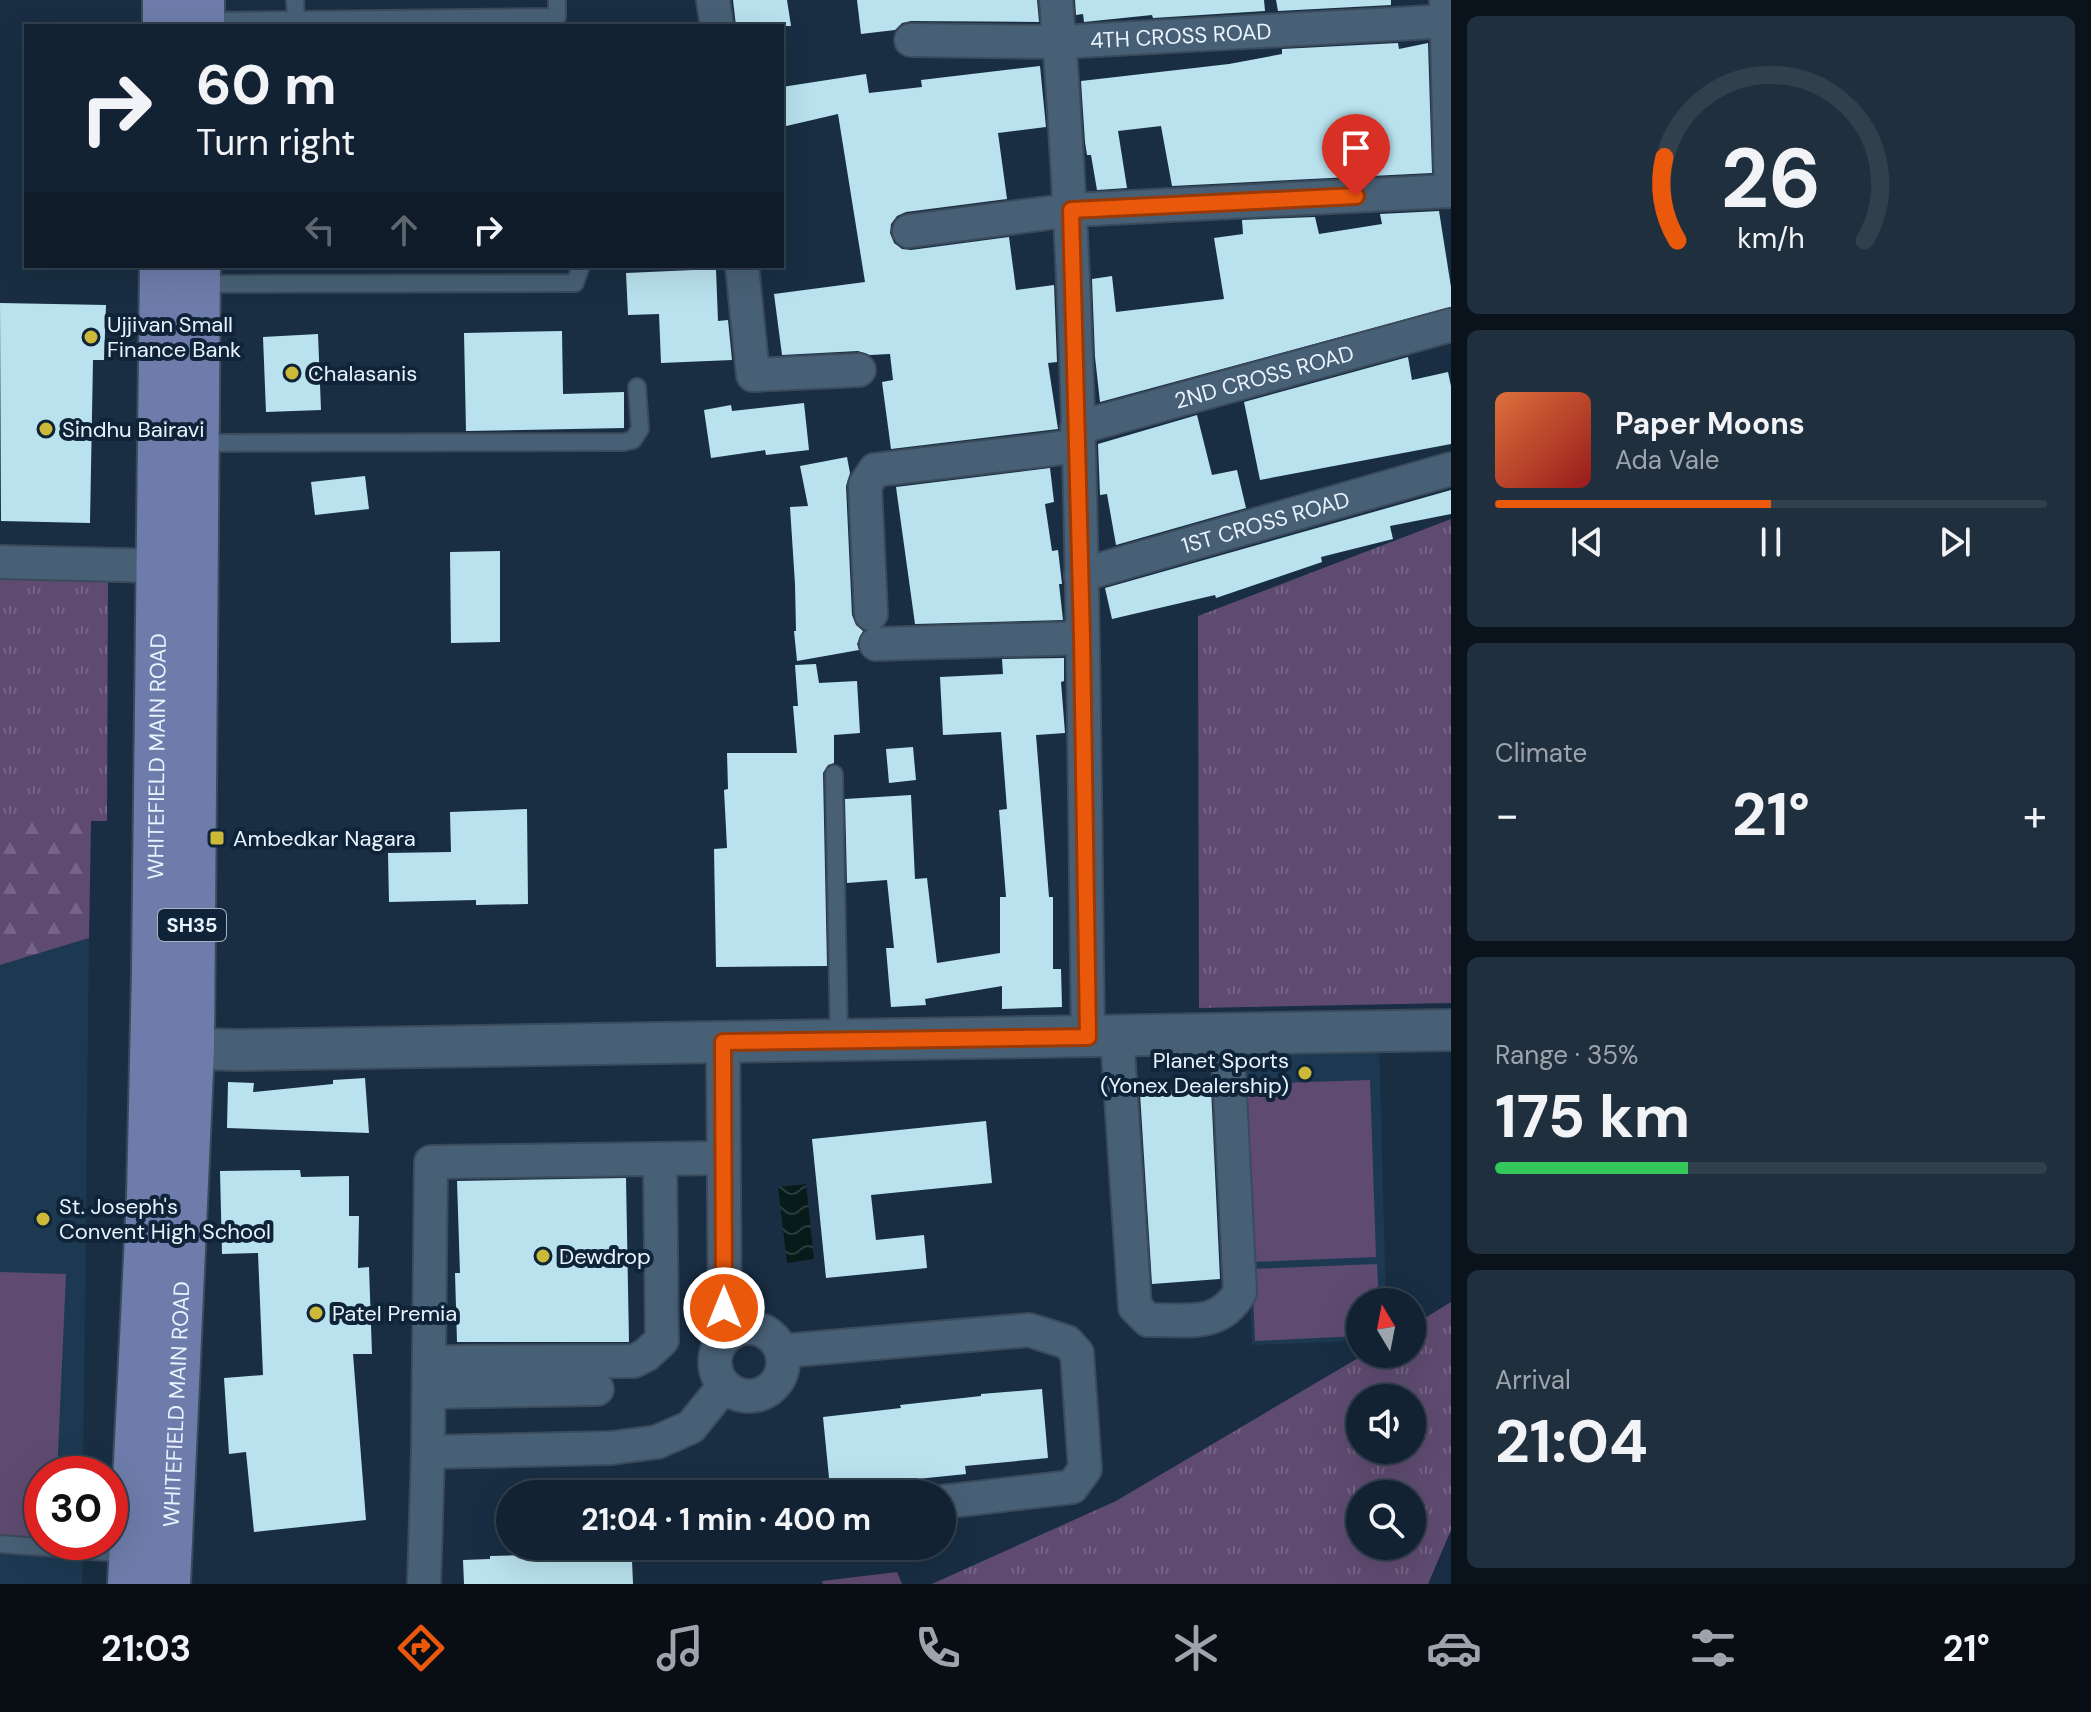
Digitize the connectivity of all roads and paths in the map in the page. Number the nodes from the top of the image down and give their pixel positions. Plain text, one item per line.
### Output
1 (165, 0) edge
2 (295, 0) edge
3 (557, 0) edge
4 (713, 0) edge
5 (1056, 0) edge
6 (1449, 14) edge
7 (193, 18) edge
8 (296, 20) junction
9 (717, 24) edge
10 (911, 40) dead end
11 (1059, 42) junction
12 (1451, 191) edge
13 (1071, 210) junction
14 (909, 231) dead end
15 (580, 268) edge
16 (742, 268) edge
17 (186, 272) edge
18 (1451, 325) edge
19 (859, 370) dead end
20 (637, 387) dead end
21 (1078, 437) junction
22 (196, 443) junction
23 (1451, 469) edge
24 (0, 562) edge
25 (159, 566) junction
26 (1081, 575) junction
27 (1082, 638) junction
28 (834, 774) dead end
29 (1451, 1030) edge
30 (1227, 1034) junction
31 (1102, 1037) junction
32 (839, 1041) junction
33 (723, 1042) junction
34 (172, 1048) junction
35 (724, 1158) junction
36 (660, 1160) junction
37 (725, 1338) junction
38 (782, 1351) junction
39 (431, 1377) junction
40 (724, 1386) junction
41 (597, 1389) dead end
42 (428, 1452) junction
43 (956, 1500) edge
44 (0, 1544) edge
45 (150, 1565) edge
46 (424, 1584) edge

1 - 7 main road
2 - 8 lane
3 - 8 lane
4 - 9 street
5 - 11 street
6 - 11 street, 4TH CROSS ROAD
6 - 12 street
7 - 8 lane
10 - 11 street, 4TH CROSS ROAD
11 - 13 street
12 - 13 street
13 - 14 street
13 - 21 street
15 - 17 lane
16 - 19 street
17 - 22 main road, WHITEFIELD MAIN ROAD / SH35
17 - 25 main road, WHITEFIELD MAIN ROAD / SH35
18 - 21 street, 2ND CROSS ROAD
20 - 22 lane
21 - 26 street
21 - 27 street, 2ND CROSS ROAD
22 - 34 main road, WHITEFIELD MAIN ROAD / SH35
23 - 26 street, 1ST CROSS ROAD
24 - 25 street
25 - 34 main road, WHITEFIELD MAIN ROAD / SH35
26 - 27 street
27 - 31 street
28 - 32 lane
29 - 30 street
30 - 31 street
30 - 31 street
31 - 32 street
32 - 33 street
33 - 34 street
33 - 35 street
34 - 45 main road, WHITEFIELD MAIN ROAD / SH35
35 - 36 street
35 - 37 street
36 - 39 street
36 - 39 street
37 - 38 street
37 - 40 street
38 - 40 street
38 - 43 street
39 - 41 street
39 - 42 street
40 - 42 street
42 - 46 street
44 - 45 lane

